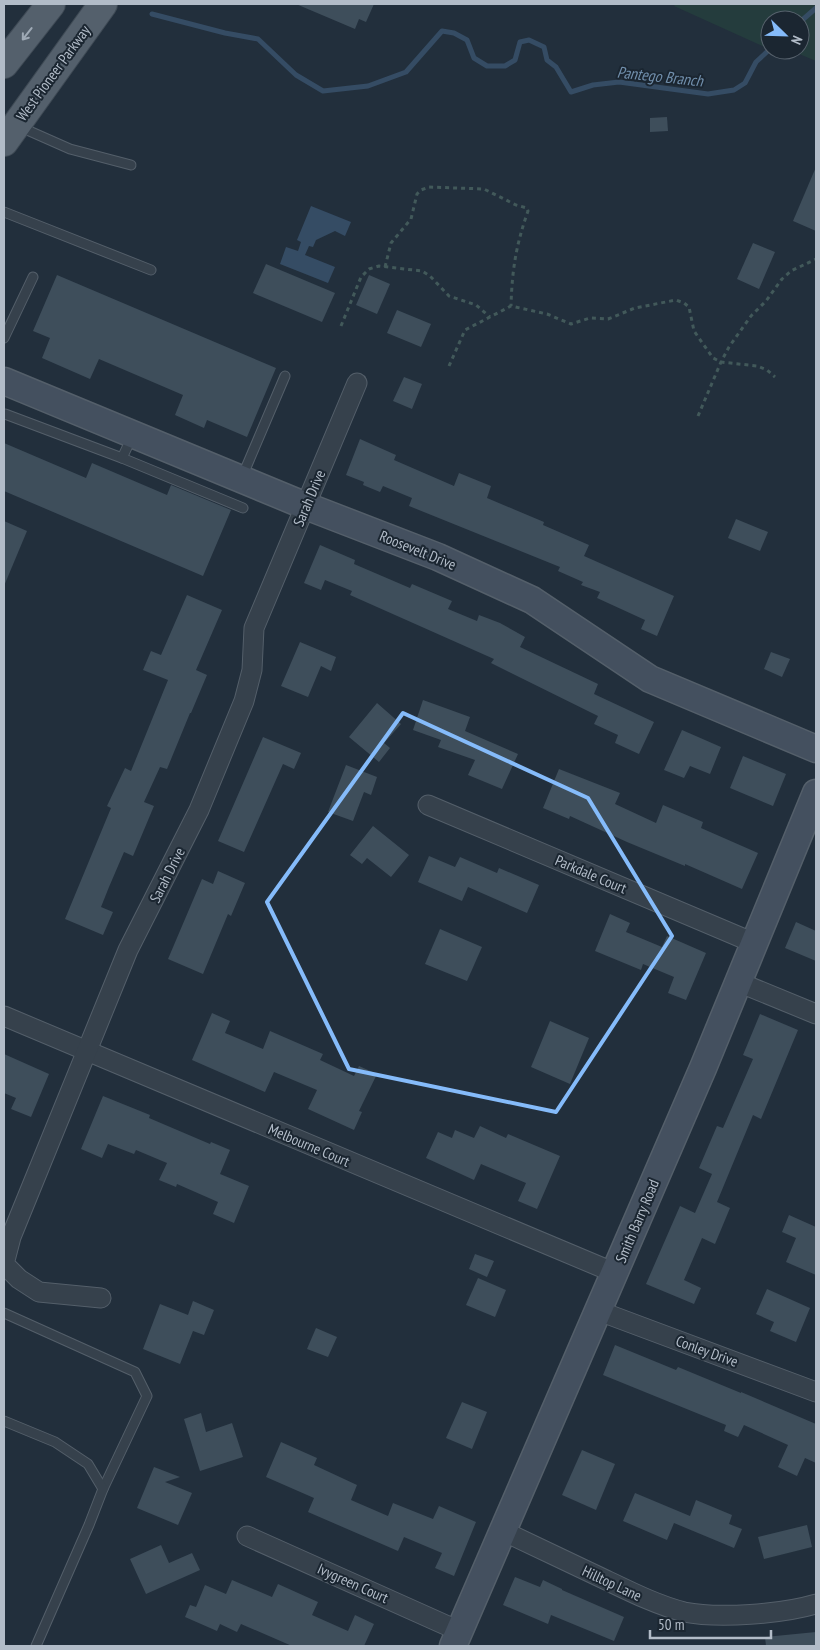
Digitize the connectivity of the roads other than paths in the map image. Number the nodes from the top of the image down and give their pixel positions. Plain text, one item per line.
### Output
1 (51, 4) edge
2 (103, 4) edge
3 (4, 64) edge
4 (10, 133) edge
5 (131, 165) dead end
6 (4, 212) edge
7 (151, 270) dead end
8 (33, 277) dead end
9 (4, 338) edge
10 (285, 376) dead end
11 (4, 381) edge
12 (357, 384) dead end
13 (6, 414) dead end
14 (128, 446) junction
15 (174, 465) junction
16 (241, 479) junction
17 (306, 506) junction
18 (243, 508) dead end
19 (816, 749) edge
20 (816, 794) edge
21 (428, 805) dead end
22 (754, 943) junction
23 (738, 982) junction
24 (816, 1014) edge
25 (4, 1016) edge
26 (87, 1052) junction
27 (615, 1273) junction
28 (101, 1298) dead end
29 (599, 1311) junction
30 (4, 1313) edge
31 (814, 1385) edge
32 (4, 1421) edge
33 (103, 1489) junction
34 (503, 1531) junction
35 (247, 1536) dead end
36 (816, 1604) edge
37 (456, 1639) edge
38 (36, 1646) edge

1 -> 3 main road
2 - 4 main road, West Pioneer Parkway
4 - 5 lane
6 - 7 lane
8 - 9 lane
10 - 16 lane
11 - 14 street, Roosevelt Drive
12 - 17 street, Sarah Drive
13 - 14 lane
14 - 15 street, Roosevelt Drive
15 - 16 street, Roosevelt Drive
15 - 18 lane
16 - 17 street, Roosevelt Drive
17 - 19 street, Roosevelt Drive
17 - 26 street, Sarah Drive
20 - 22 street, Smith Barry Road
21 - 22 street, Parkdale Court
22 - 23 street, Smith Barry Road
23 - 24 street
23 - 27 street, Smith Barry Road
25 - 26 street, Melbourne Court
26 - 27 street, Melbourne Court
26 - 28 street, Sarah Drive
27 - 29 street, Smith Barry Road
29 - 31 street, Conley Drive
29 - 34 street, Smith Barry Road
30 - 33 lane
32 - 33 lane
33 - 38 lane
34 - 36 street, Hilltop Lane
34 - 37 street, Smith Barry Road
35 - 37 street, Ivygreen Court

